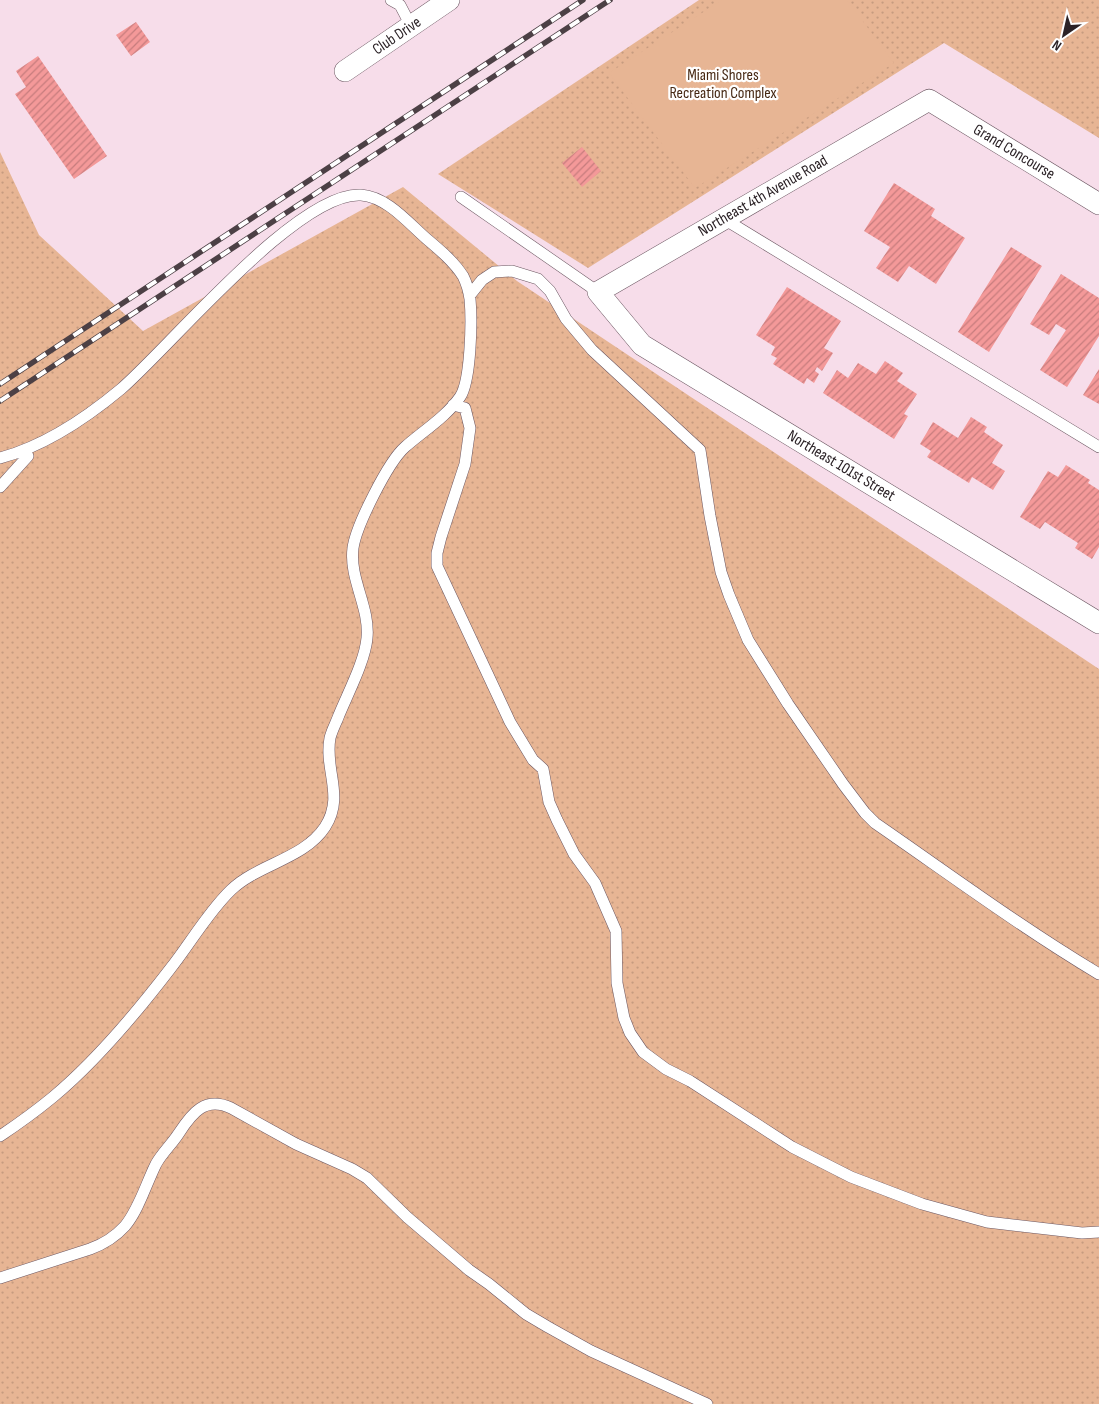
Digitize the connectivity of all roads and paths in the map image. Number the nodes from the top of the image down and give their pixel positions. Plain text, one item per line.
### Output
1 (391, 0) edge
2 (449, 0) edge
3 (411, 26) junction
4 (345, 72) dead end
5 (929, 100) joint
6 (461, 197) dead end
7 (1099, 204) edge
8 (724, 219) junction
9 (598, 292) junction
10 (470, 295) junction
11 (453, 405) junction
12 (1099, 447) edge
13 (24, 455) junction
14 (0, 458) edge
15 (0, 487) edge
16 (1099, 623) edge
17 (1099, 974) edge
18 (0, 1136) edge
19 (1099, 1232) edge
20 (0, 1278) edge
21 (707, 1404) edge

1 - 3 lane
2 - 3 street, Club Drive
3 - 4 street, Club Drive
5 - 7 street, Grand Concourse
5 - 8 street, Northeast 4th Avenue Road
6 - 9 lane
8 - 9 street, Northeast 4th Avenue Road
8 - 12 lane
9 - 16 street, Northeast 101st Street
10 - 11 lane
10 - 13 lane
10 - 17 lane
11 - 18 lane
11 - 19 lane
13 - 14 lane
13 - 15 lane
20 - 21 lane

